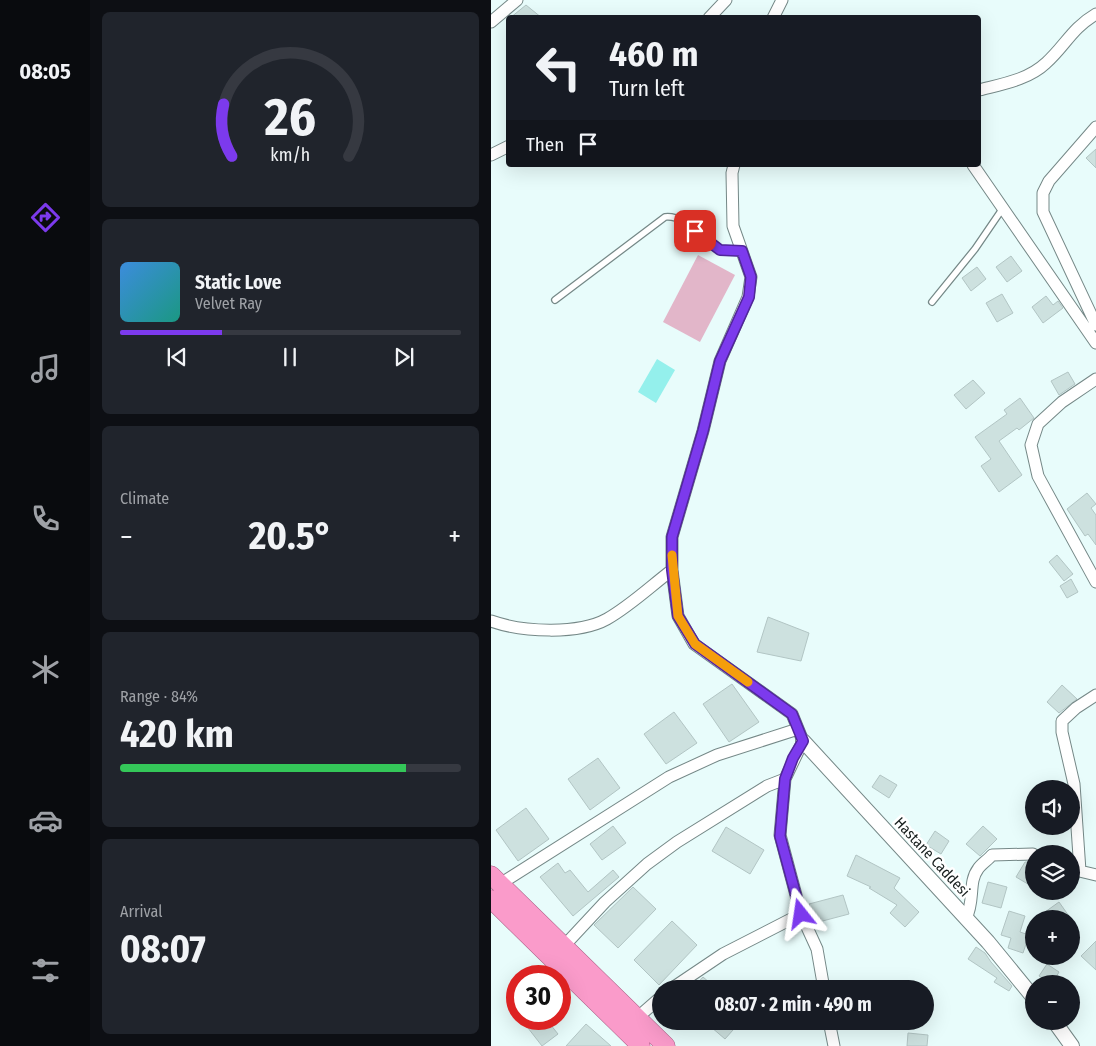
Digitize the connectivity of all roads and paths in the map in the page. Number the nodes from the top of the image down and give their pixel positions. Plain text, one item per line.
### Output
1 (517, 0) edge
2 (726, 0) edge
3 (782, 0) edge
4 (1096, 14) edge
5 (712, 15) edge
6 (774, 15) edge
7 (491, 22) edge
8 (981, 89) edge
9 (1096, 127) edge
10 (506, 148) edge
11 (491, 155) edge
12 (733, 167) edge
13 (974, 167) edge
14 (1003, 208) junction
15 (742, 251) junction
16 (555, 300) dead end
17 (932, 302) dead end
18 (1096, 325) edge
19 (1096, 343) edge
20 (1096, 379) edge
21 (672, 570) junction
22 (1096, 582) edge
23 (491, 621) edge
24 (1096, 695) edge
25 (801, 735) junction
26 (785, 779) junction
27 (1075, 845) edge
28 (1025, 854) edge
29 (1080, 871) edge
30 (1096, 875) edge
31 (495, 879) edge
32 (491, 899) edge
33 (801, 914) junction
34 (966, 918) junction
35 (564, 946) junction
36 (684, 980) edge
37 (822, 980) edge
38 (1025, 988) edge
39 (652, 1004) edge
40 (637, 1018) junction
41 (831, 1030) edge
42 (1060, 1030) edge
43 (641, 1046) edge
44 (666, 1046) edge
45 (834, 1046) edge
46 (1072, 1046) edge

1 - 7 street
2 - 5 street
3 - 6 street
4 - 8 street
9 - 18 street
10 - 11 street
12 - 15 street
13 - 14 street
14 - 17 lane
14 - 19 street
15 - 16 lane
15 - 21 street
20 - 22 street
21 - 23 street
21 - 25 street
24 - 27 street
25 - 26 street
25 - 31 street
25 - 34 street, Hastane Caddesi
26 - 33 street
26 - 35 street
28 - 34 street
29 - 30 street
31 - 35 highway
32 - 43 highway
33 - 36 street
33 - 37 street
34 - 38 street, Hastane Caddesi
35 - 40 highway
39 - 40 street
40 - 44 highway
41 - 45 street
42 - 46 street

